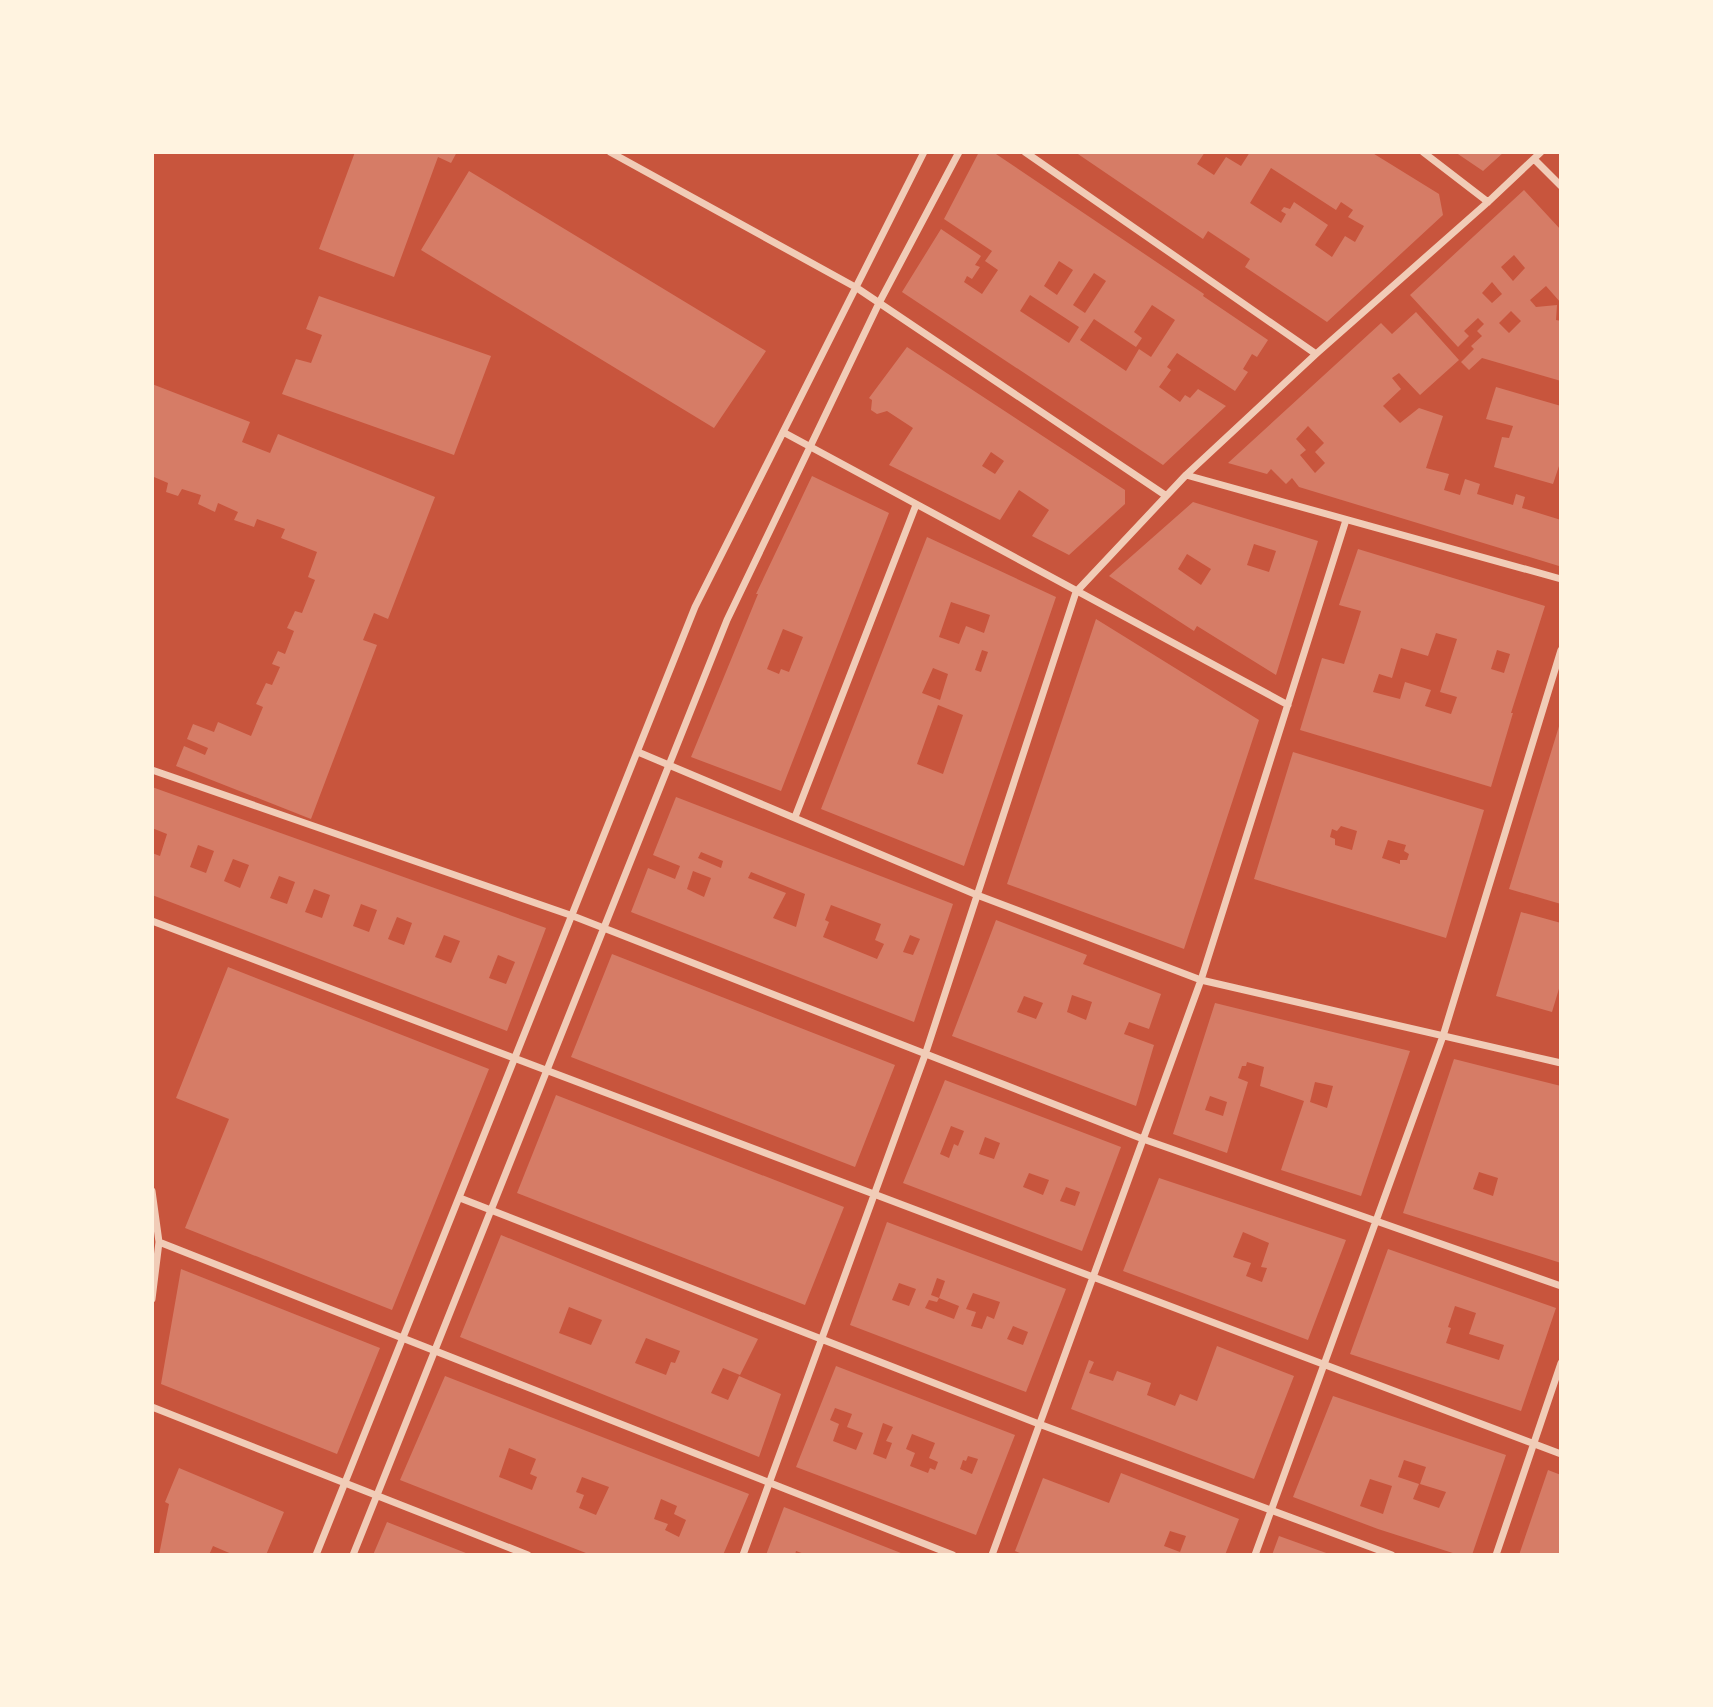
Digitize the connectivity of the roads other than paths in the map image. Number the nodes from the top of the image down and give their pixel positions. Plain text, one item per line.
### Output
1 (610, 152) edge
2 (923, 152) edge
3 (959, 152) edge
4 (1025, 152) edge
5 (1423, 152) edge
6 (1541, 152) edge
7 (1534, 159) junction
8 (1561, 186) edge
9 (1488, 202) junction
10 (857, 288) junction
11 (879, 303) junction
12 (1316, 354) junction
13 (783, 432) junction
14 (810, 447) junction
15 (1186, 475) junction
16 (1165, 495) junction
17 (916, 505) junction
18 (1346, 520) junction
19 (1561, 579) edge
20 (1076, 592) junction
21 (1561, 650) edge
22 (1288, 705) junction
23 (638, 752) junction
24 (667, 764) junction
25 (152, 770) edge
26 (795, 817) junction
27 (978, 895) junction
28 (573, 916) junction
29 (152, 921) edge
30 (603, 928) junction
31 (1201, 979) junction
32 (1443, 1036) junction
33 (925, 1055) junction
34 (516, 1059) junction
35 (1561, 1063) edge
36 (545, 1070) junction
37 (1143, 1139) junction
38 (152, 1192) edge
39 (874, 1195) junction
40 (460, 1198) junction
41 (491, 1209) junction
42 (1376, 1221) junction
43 (159, 1242) junction
44 (1093, 1277) junction
45 (1561, 1286) edge
46 (152, 1299) edge
47 (404, 1339) junction
48 (822, 1339) junction
49 (434, 1351) junction
50 (1561, 1363) edge
51 (1324, 1365) junction
52 (152, 1407) edge
53 (1039, 1424) junction
54 (1533, 1445) junction
55 (1561, 1454) edge
56 (345, 1483) junction
57 (771, 1483) junction
58 (377, 1496) junction
59 (1271, 1510) junction
60 (316, 1555) edge
61 (353, 1555) edge
62 (528, 1555) edge
63 (743, 1555) edge
64 (953, 1555) edge
65 (992, 1555) edge
66 (1255, 1555) edge
67 (1392, 1555) edge
68 (1496, 1555) edge

1 - 10 street
2 - 10 street
3 - 11 street
4 - 12 street
5 - 9 street
6 - 7 street
7 - 8 street
7 - 9 street
9 - 12 street
10 - 11 street
10 - 13 street
11 - 14 street
11 - 16 street
12 - 15 street
13 - 14 street
13 - 23 street
14 - 17 street
14 - 24 street
15 - 16 street
15 - 18 street
16 - 20 street
17 - 20 street
17 - 26 street
18 - 19 street
18 - 22 street
20 - 22 street
20 - 27 street
21 - 32 street
22 - 31 street
23 - 24 street
23 - 28 street
24 - 26 street
24 - 30 street
25 - 28 street
26 - 27 street
27 - 31 street
27 - 33 street
28 - 30 street
28 - 34 street
29 - 34 street
30 - 33 street
30 - 36 street
31 - 32 street
31 - 37 street
32 - 35 street
32 - 42 street
33 - 37 street
33 - 39 street
34 - 36 street
34 - 40 street
36 - 39 street
36 - 41 street
37 - 42 street
37 - 44 street
38 - 43 street
39 - 44 street
39 - 48 street
40 - 41 street
40 - 47 street
41 - 48 street
41 - 49 street
42 - 45 street
42 - 51 street
43 - 46 street
43 - 47 street
44 - 51 street
44 - 53 street
47 - 49 street
47 - 56 street
48 - 53 street
48 - 57 street
49 - 57 street
49 - 58 street
50 - 54 street
51 - 54 street
51 - 59 street
52 - 56 street
53 - 59 street
53 - 65 street
54 - 55 street
54 - 68 street
56 - 58 street
56 - 60 street
57 - 63 street
57 - 64 street
58 - 61 street
58 - 62 street
59 - 66 street
59 - 67 street

